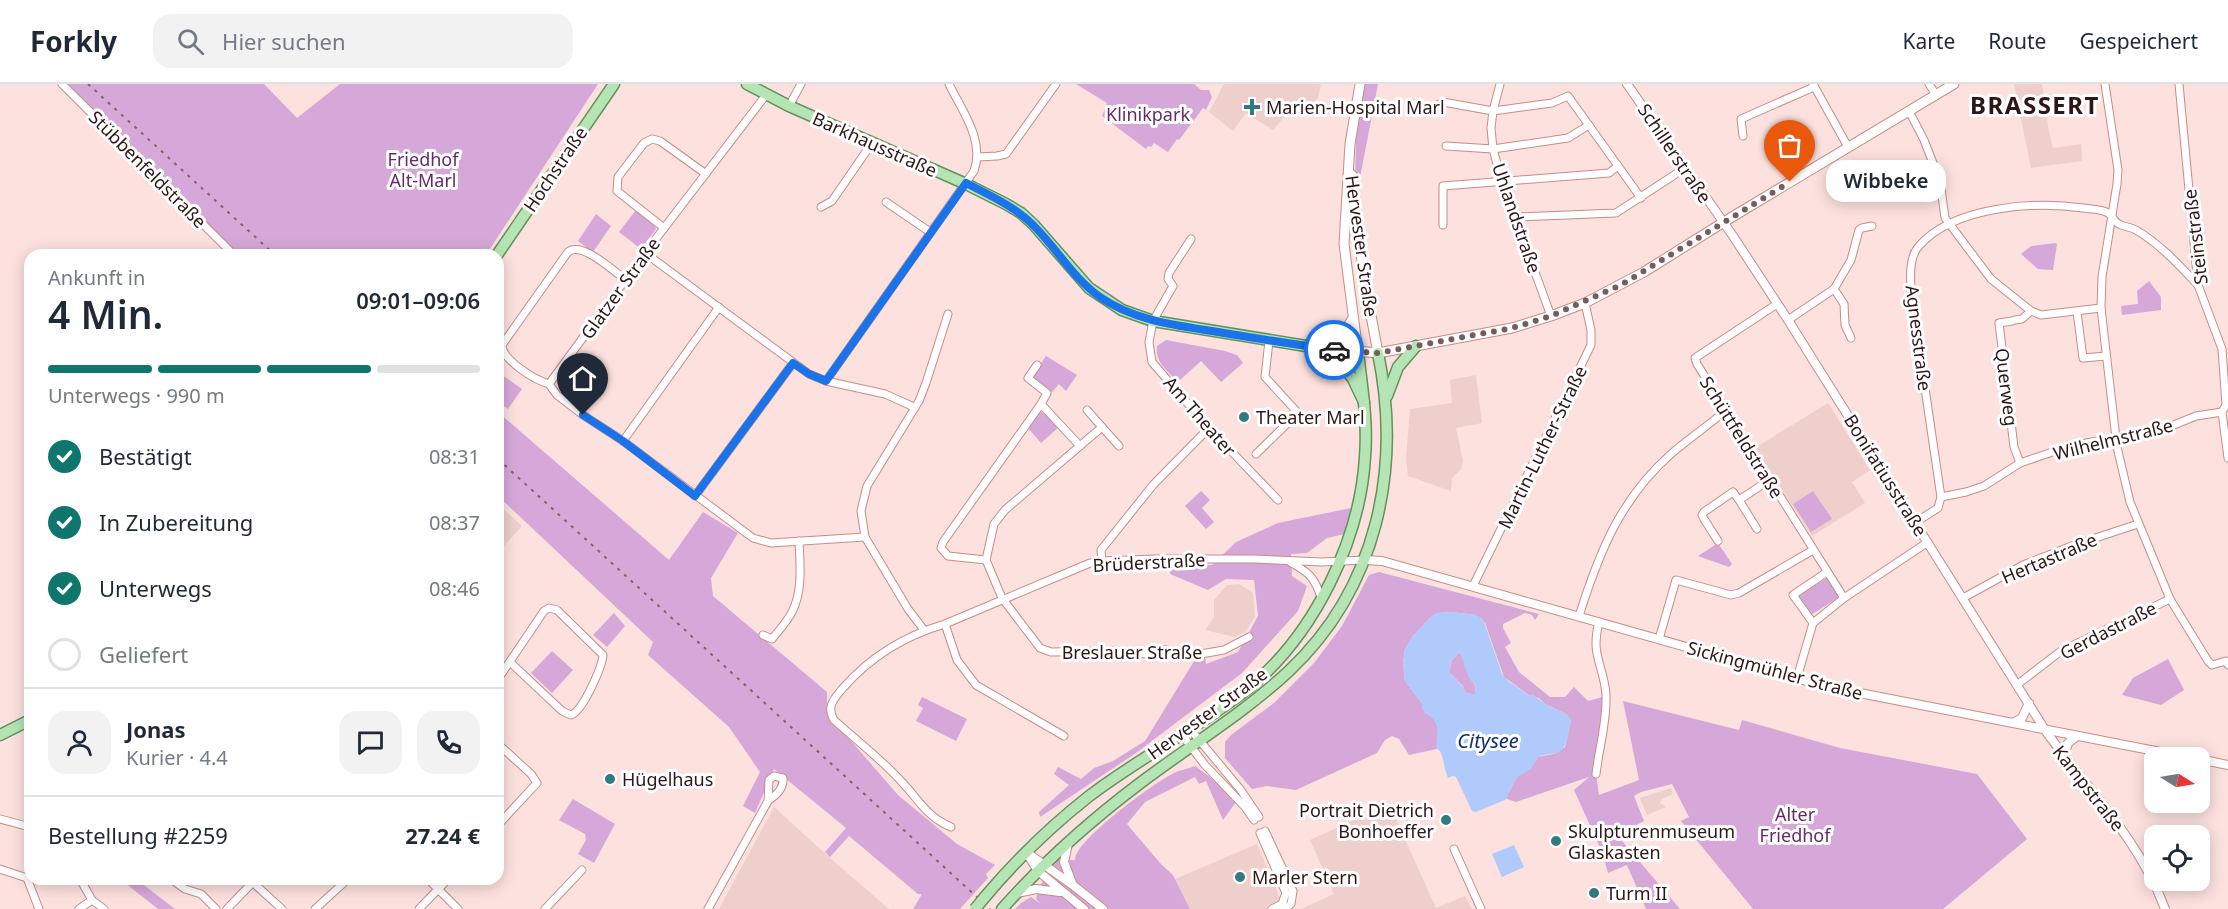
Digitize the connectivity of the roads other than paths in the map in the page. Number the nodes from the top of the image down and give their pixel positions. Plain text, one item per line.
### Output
1 (62, 84) edge
2 (614, 84) edge
3 (747, 84) edge
4 (801, 84) edge
5 (949, 84) edge
6 (1056, 84) edge
7 (1360, 84) edge
8 (1500, 84) edge
9 (1627, 84) edge
10 (1929, 84) edge
11 (1954, 84) edge
12 (2105, 84) edge
13 (2180, 84) edge
14 (1814, 86) edge
15 (766, 95) junction
16 (1936, 95) junction
17 (789, 106) junction
18 (1436, 106) dead end
19 (1493, 111) junction
20 (1909, 111) junction
21 (1589, 125) junction
22 (1743, 136) dead end
23 (872, 143) junction
24 (1350, 144) junction
25 (1446, 146) dead end
26 (1848, 147) junction
27 (1493, 149) junction
28 (978, 157) junction
29 (1618, 166) junction
30 (1685, 168) junction
31 (706, 174) junction
32 (1502, 182) junction
33 (966, 183) junction
34 (1641, 198) junction
35 (886, 202) dead end
36 (821, 207) dead end
37 (2112, 216) junction
38 (1516, 217) junction
39 (1723, 223) junction
40 (1950, 224) junction
41 (1443, 225) dead end
42 (1872, 226) dead end
43 (664, 228) junction
44 (930, 232) junction
45 (1191, 239) dead end
46 (228, 249) edge
47 (501, 249) edge
48 (645, 253) junction
49 (626, 280) junction
50 (2198, 285) junction
51 (1834, 289) junction
52 (1585, 303) junction
53 (1778, 304) junction
54 (718, 307) junction
55 (2101, 308) junction
56 (2031, 311) junction
57 (2077, 312) junction
58 (948, 314) dead end
59 (1551, 316) junction
60 (1353, 318) junction
61 (1788, 320) junction
62 (1153, 321) junction
63 (504, 338) edge
64 (1851, 338) dead end
65 (1269, 341) junction
66 (1416, 346) junction
67 (1312, 347) junction
68 (1327, 349) junction
69 (1358, 353) junction
70 (1378, 353) junction
71 (504, 356) edge
72 (2106, 356) junction
73 (793, 363) junction
74 (1037, 365) dead end
75 (826, 381) junction
76 (549, 384) junction
77 (1386, 399) junction
78 (1364, 402) junction
79 (1041, 404) junction
80 (914, 407) junction
81 (1087, 410) dead end
82 (1725, 411) junction
83 (2222, 412) junction
84 (1102, 427) junction
85 (1209, 428) junction
86 (2115, 438) junction
87 (623, 441) junction
88 (1080, 446) junction
89 (1119, 446) dead end
90 (1256, 454) dead end
91 (2228, 458) edge
92 (2020, 463) junction
93 (1768, 481) junction
94 (695, 496) junction
95 (1941, 497) junction
96 (1278, 500) dead end
97 (1739, 500) junction
98 (1916, 522) junction
99 (2138, 524) junction
100 (1757, 529) dead end
101 (865, 537) junction
102 (799, 541) junction
103 (1718, 541) dead end
104 (1928, 542) junction
105 (1813, 550) junction
106 (986, 560) junction
107 (1365, 560) junction
108 (1102, 561) junction
109 (1288, 561) junction
110 (1340, 561) junction
111 (1827, 572) junction
112 (1473, 586) junction
113 (1321, 597) junction
114 (1002, 598) junction
115 (1844, 598) junction
116 (1963, 598) junction
117 (2170, 599) junction
118 (1579, 616) junction
119 (1599, 622) junction
120 (1813, 622) junction
121 (945, 624) junction
122 (924, 630) junction
123 (763, 635) dead end
124 (1249, 637) dead end
125 (1659, 639) junction
126 (2227, 660) edge
127 (510, 662) junction
128 (504, 670) edge
129 (1797, 678) junction
130 (2018, 684) junction
131 (2029, 703) junction
132 (24, 723) edge
133 (2013, 723) junction
134 (2045, 730) junction
135 (1186, 732) junction
136 (0, 735) edge
137 (1064, 736) dead end
138 (2077, 736) junction
139 (1196, 745) junction
140 (504, 749) edge
141 (2144, 749) edge
142 (2064, 757) junction
143 (2210, 761) edge
144 (2228, 765) edge
145 (1596, 774) dead end
146 (768, 801) dead end
147 (1256, 818) dead end
148 (0, 819) edge
149 (504, 819) edge
150 (24, 825) edge
151 (951, 827) dead end
152 (1069, 841) junction
153 (1454, 849) dead end
154 (1026, 852) junction
155 (0, 869) edge
156 (582, 870) dead end
157 (1038, 871) junction
158 (24, 877) edge
159 (30, 885) edge
160 (82, 885) edge
161 (179, 885) edge
162 (249, 885) edge
163 (258, 885) edge
164 (341, 885) edge
165 (434, 885) edge
166 (442, 885) edge
167 (1074, 886) junction
168 (438, 889) junction
169 (1062, 892) junction
170 (1016, 893) junction
171 (92, 900) junction
172 (39, 909) edge
173 (79, 909) edge
174 (104, 909) edge
175 (216, 909) edge
176 (227, 909) edge
177 (282, 909) edge
178 (315, 909) edge
179 (419, 909) edge
180 (459, 909) edge
181 (545, 909) edge
182 (708, 909) edge
183 (975, 909) edge
184 (1002, 909) edge
185 (1084, 909) edge
186 (1103, 909) edge
187 (1272, 909) edge
188 (1283, 909) edge
189 (1481, 909) edge
190 (2165, 909) edge

1 - 46 street, Stübbenfeldstraße
2 - 47 main road, Hochstraße
3 - 15 main road, Barkhausstraße
4 - 17 street
5 - 28 street
6 - 28 street
7 - 24 main road, Hervester Straße
8 - 19 street, Uhlandstraße
9 - 30 street, Schillerstraße
10 - 16 street
11 - 16 main road
12 - 37 street
13 - 50 street, Steinstraße
14 - 22 street
14 - 26 street
15 - 17 main road, Barkhausstraße
15 - 31 street, Glatzer Straße
16 - 20 main road
17 - 23 main road, Barkhausstraße
18 - 19 street
19 - 21 street
19 - 27 street, Uhlandstraße
20 - 26 main road
20 - 40 street
21 - 27 street
21 - 29 street
23 - 33 main road, Barkhausstraße
23 - 36 street
24 - 60 main road, Hervester Straße
24 - 70 main road, Hervester Straße
25 - 27 street
26 - 39 main road
27 - 32 street, Uhlandstraße
28 - 33 street
29 - 32 street
29 - 34 street
30 - 34 street
30 - 39 street, Schillerstraße
31 - 43 street, Glatzer Straße
31 - 43 street
32 - 38 street, Uhlandstraße
32 - 41 street
33 - 44 street
33 - 62 main road, Barkhausstraße
34 - 38 street
35 - 44 street
37 - 40 street, Agnesstraße
37 - 50 street, Agnesstraße
37 - 55 street
38 - 59 street, Uhlandstraße
39 - 52 main road
39 - 53 street, Bonifatiusstraße
40 - 56 street
40 - 95 street, Agnesstraße
42 - 51 street
43 - 48 street, Glatzer Straße
44 - 75 street
45 - 62 street
48 - 49 street, Glatzer Straße
48 - 54 street
49 - 63 street
49 - 76 street, Glatzer Straße
50 - 83 street, Steinstraße
51 - 61 street
51 - 64 street
52 - 59 main road
52 - 112 street, Martin-Luther-Straße
53 - 61 street, Bonifatiusstraße
53 - 82 street, Schüttfeldstraße
54 - 73 street
54 - 87 street
55 - 57 street
55 - 72 street
56 - 57 street
56 - 92 street, Querweg
57 - 72 street
58 - 80 street
59 - 66 main road
60 - 68 main road
60 - 69 main road, Hervester Straße
61 - 98 street, Bonifatiusstraße
62 - 65 main road, Barkhausstraße
62 - 85 street, Am Theater
65 - 67 main road, Barkhausstraße
65 - 90 street
66 - 70 main road
66 - 77 main road
67 - 68 main road
67 - 78 main road
68 - 69 main road
69 - 70 main road
69 - 78 main road, Hervester Straße
70 - 77 main road, Hervester Straße
71 - 76 street
72 - 86 street
73 - 75 street
73 - 94 street
74 - 79 street
75 - 80 street
76 - 87 street
77 - 107 main road, Hervester Straße
78 - 110 main road, Hervester Straße
79 - 88 street
79 - 106 street
80 - 101 street
81 - 84 street
82 - 93 street, Schüttfeldstraße
82 - 118 street
83 - 86 street, Wilhelmstraße
83 - 91 street, Steinstraße
84 - 88 street
84 - 89 street
85 - 96 street, Am Theater
85 - 108 street
86 - 92 street, Wilhelmstraße
86 - 99 street
87 - 94 street
88 - 106 street
92 - 95 street, Wilhelmstraße
93 - 97 street
93 - 105 street, Schüttfeldstraße
94 - 102 street
95 - 98 street
97 - 100 street
97 - 103 street
98 - 104 street, Bonifatiusstraße
99 - 116 street, Hertastraße
99 - 117 street
101 - 102 street
101 - 122 street
102 - 123 street
104 - 115 street
104 - 116 street, Bonifatiusstraße
105 - 111 street, Schüttfeldstraße
105 - 125 street
106 - 114 street, Breslauer Straße
107 - 110 street, Brüderstraße
107 - 112 street, Sickingmühler Straße
107 - 139 main road, Hervester Straße
108 - 109 street, Brüderstraße
108 - 114 street, Brüderstraße
109 - 110 street, Brüderstraße
109 - 113 street
110 - 113 main road, Hervester Straße
111 - 115 street, Schüttfeldstraße
111 - 120 street
112 - 118 street, Sickingmühler Straße
113 - 135 main road, Hervester Straße
114 - 121 street, Brüderstraße
114 - 124 street, Breslauer Straße
115 - 120 street
116 - 130 street, Bonifatiusstraße
117 - 126 street
117 - 130 street, Gerdastraße
118 - 119 street, Sickingmühler Straße
119 - 125 street, Sickingmühler Straße
119 - 145 street
120 - 129 street
121 - 122 street, Brüderstraße
121 - 137 street
122 - 151 street, Brüderstraße
125 - 129 street, Sickingmühler Straße
127 - 127 street
127 - 128 street
129 - 133 street, Sickingmühler Straße
130 - 131 street, Bonifatiusstraße
131 - 133 street
131 - 134 street, Bonifatiusstraße
132 - 136 main road
133 - 134 street, Sickingmühler Straße
134 - 138 street, Sickingmühler Straße
134 - 142 street, Kampstraße
135 - 139 street
135 - 154 main road, Hervester Straße
138 - 141 street, Sickingmühler Straße
138 - 142 street
139 - 147 street
139 - 152 main road, Hervester Straße
140 - 149 street
142 - 190 street, Kampstraße
143 - 144 street
146 - 182 street
148 - 150 street
152 - 157 main road, Hervester Straße
152 - 167 street
153 - 189 street
154 - 157 street
154 - 183 main road, Hervester Straße, bridge
155 - 158 street
156 - 181 street
157 - 167 street
157 - 169 street
157 - 170 main road, Hervester Straße
159 - 172 street
160 - 171 street
161 - 175 street
162 - 176 street
163 - 177 street
164 - 178 street
165 - 168 street
166 - 168 street
167 - 186 street
168 - 179 street
168 - 180 street
169 - 170 street
169 - 185 street
170 - 184 main road, Hervester Straße
171 - 173 street
171 - 174 street
187 - 188 street

